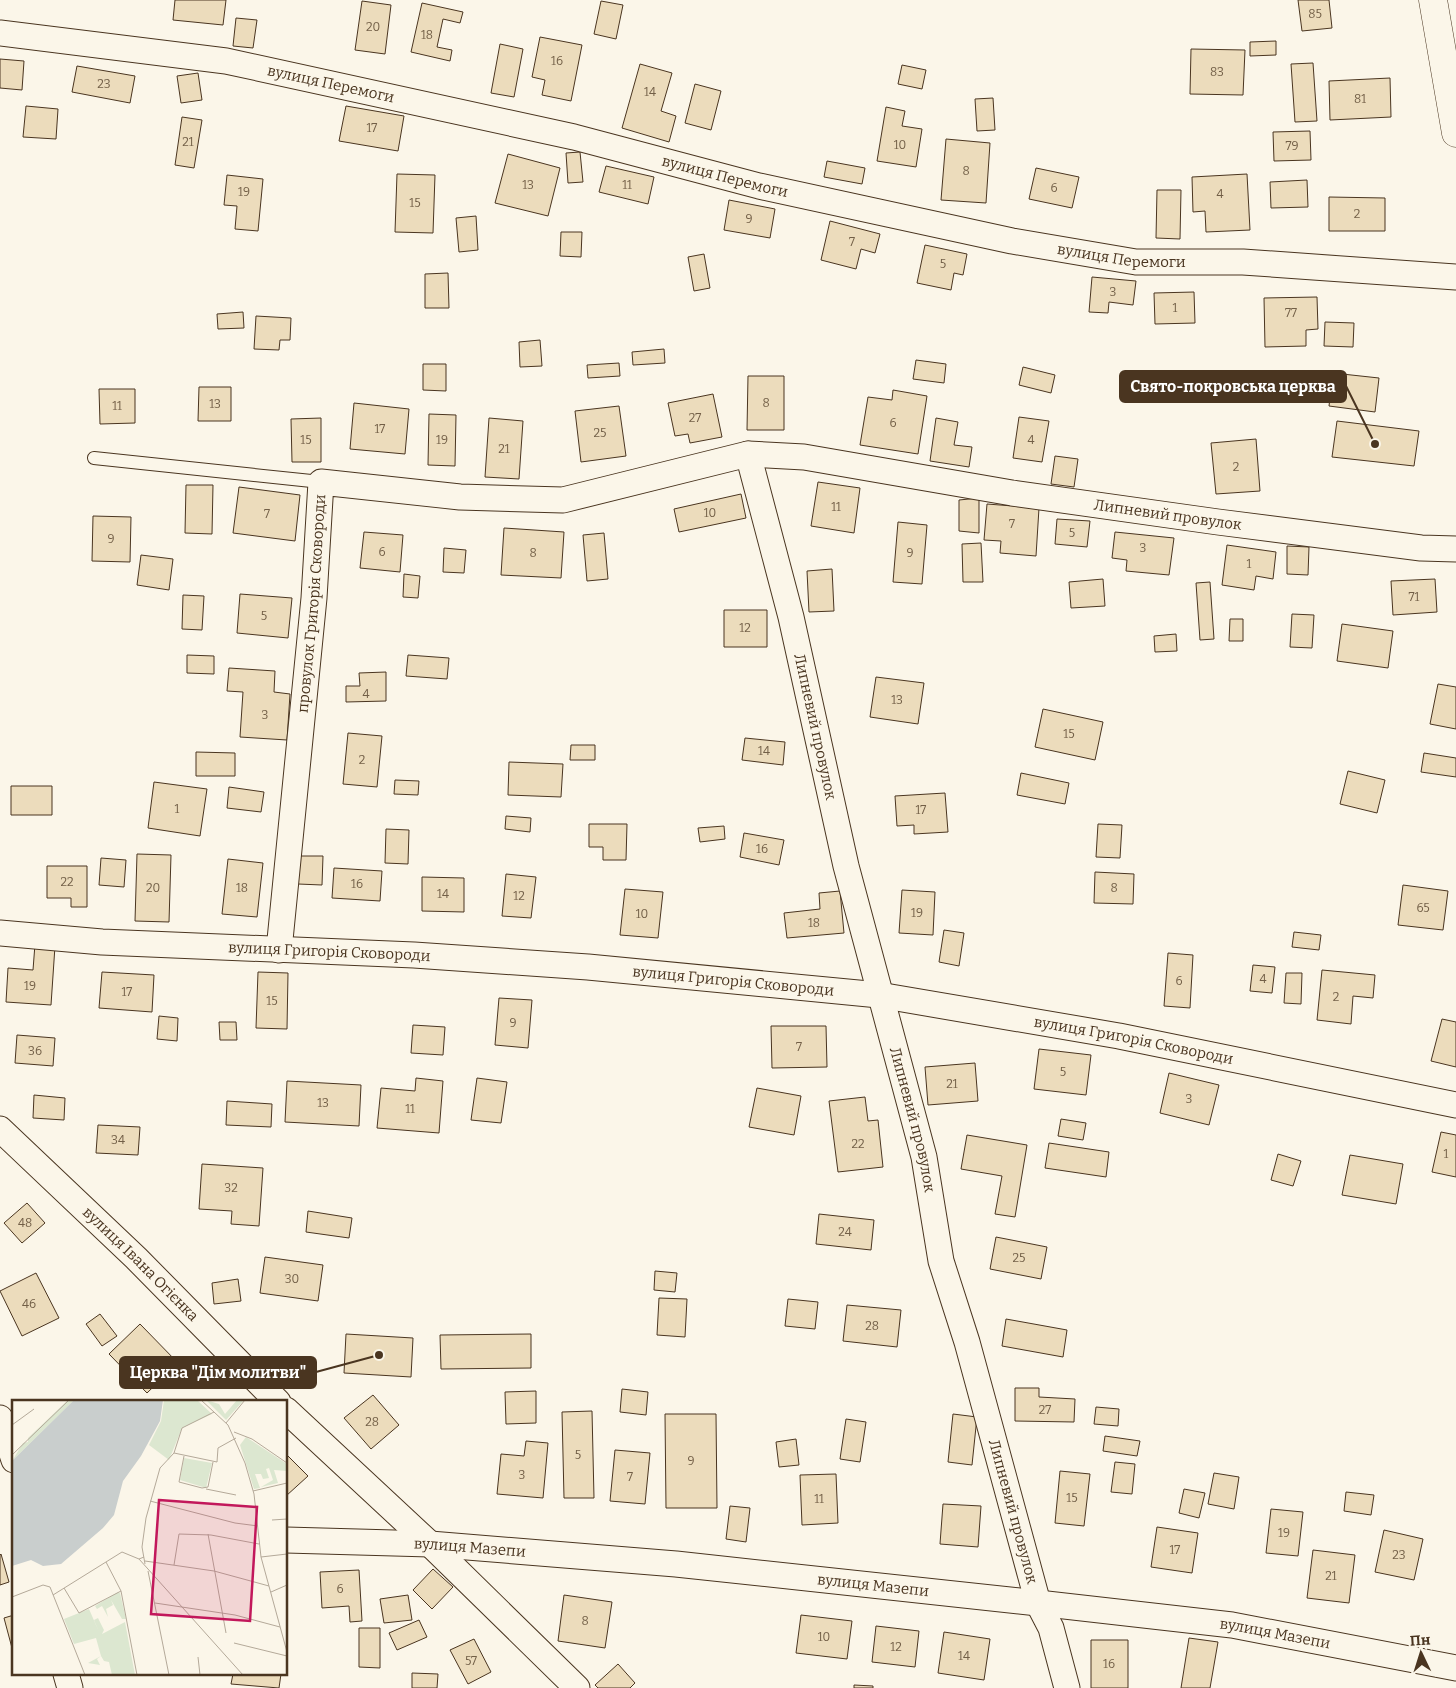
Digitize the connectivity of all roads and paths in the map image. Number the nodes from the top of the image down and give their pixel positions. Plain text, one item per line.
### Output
1 (1433, 0) edge
2 (0, 33) edge
3 (1456, 133) edge
4 (1456, 278) edge
5 (748, 454) junction
6 (94, 458) dead end
7 (321, 482) junction
8 (1456, 549) edge
9 (0, 933) edge
10 (278, 950) junction
11 (879, 995) junction
12 (1456, 1104) edge
13 (0, 1129) edge
14 (276, 1400) edge
15 (288, 1412) edge
16 (0, 1418) edge
17 (12, 1454) edge
18 (288, 1540) edge
19 (430, 1544) junction
20 (1038, 1603) junction
21 (1456, 1668) edge
22 (577, 1688) edge
23 (1067, 1688) edge

1 - 3 street
2 - 4 street, вулиця Перемоги
5 - 7 street, провулок Григорія Сковороди
5 - 8 street, Липневий провулок
5 - 11 street, Липневий провулок
6 - 7 lane
7 - 10 street, провулок Григорія Сковороди
9 - 10 street, вулиця Григорія Сковороди
10 - 11 street, вулиця Григорія Сковороди
11 - 12 street, вулиця Григорія Сковороди
11 - 20 street, Липневий провулок
13 - 14 street, вулиця Івана Огієнка
15 - 19 street
16 - 17 street
18 - 19 street, вулиця Мазепи
19 - 20 street, вулиця Мазепи
19 - 22 street
20 - 21 street, вулиця Мазепи
20 - 23 street, Липневий провулок

